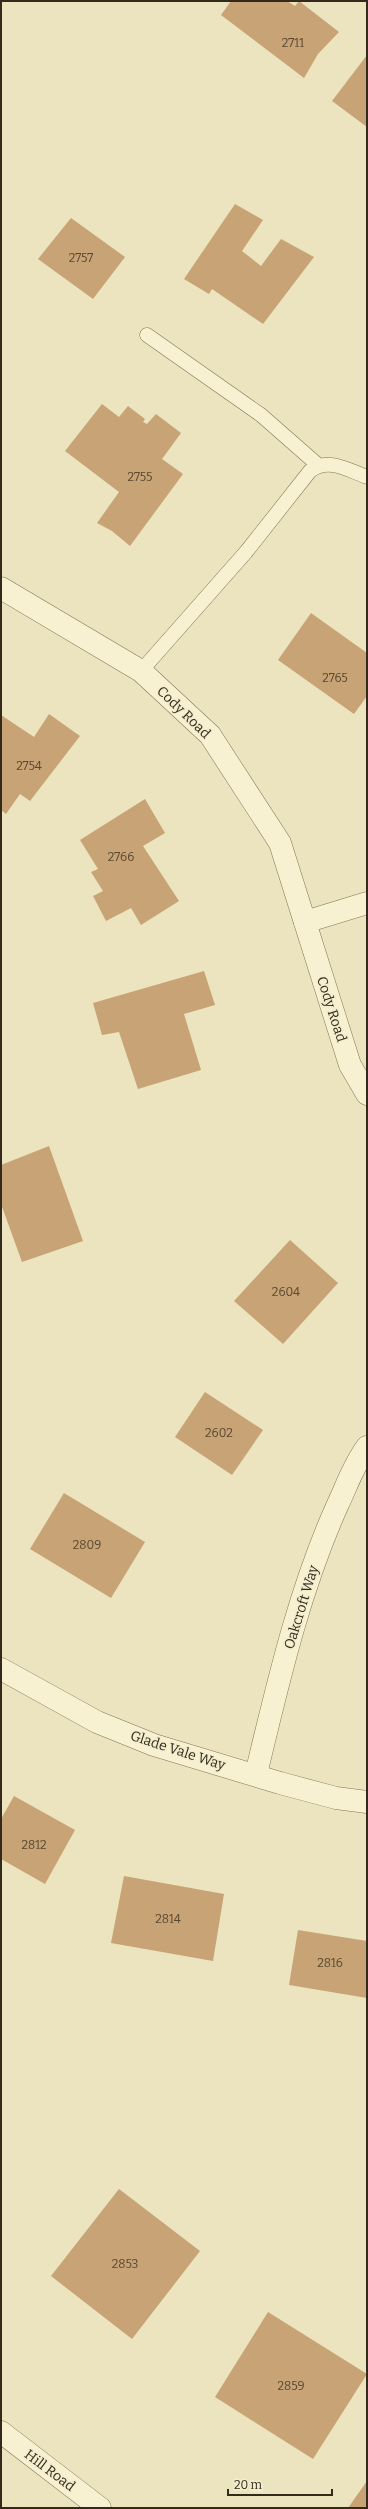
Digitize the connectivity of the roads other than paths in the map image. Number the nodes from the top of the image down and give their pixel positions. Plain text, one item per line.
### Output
1 (147, 334) dead end
2 (318, 465) junction
3 (367, 477) edge
4 (1, 588) edge
5 (141, 671) junction
6 (367, 903) edge
7 (305, 922) junction
8 (367, 1094) edge
9 (367, 1447) edge
10 (1, 1669) edge
11 (256, 1774) junction
12 (367, 1802) edge
13 (1, 2432) edge
14 (100, 2508) edge

1 - 2 lane
2 - 3 lane
2 - 5 lane
4 - 5 street, Cody Road
5 - 7 street, Cody Road
6 - 7 street
7 - 8 street, Cody Road
9 - 11 street, Oakcroft Way
10 - 11 street, Glade Vale Way
11 - 12 street, Glade Vale Way
13 - 14 street, Hill Road

